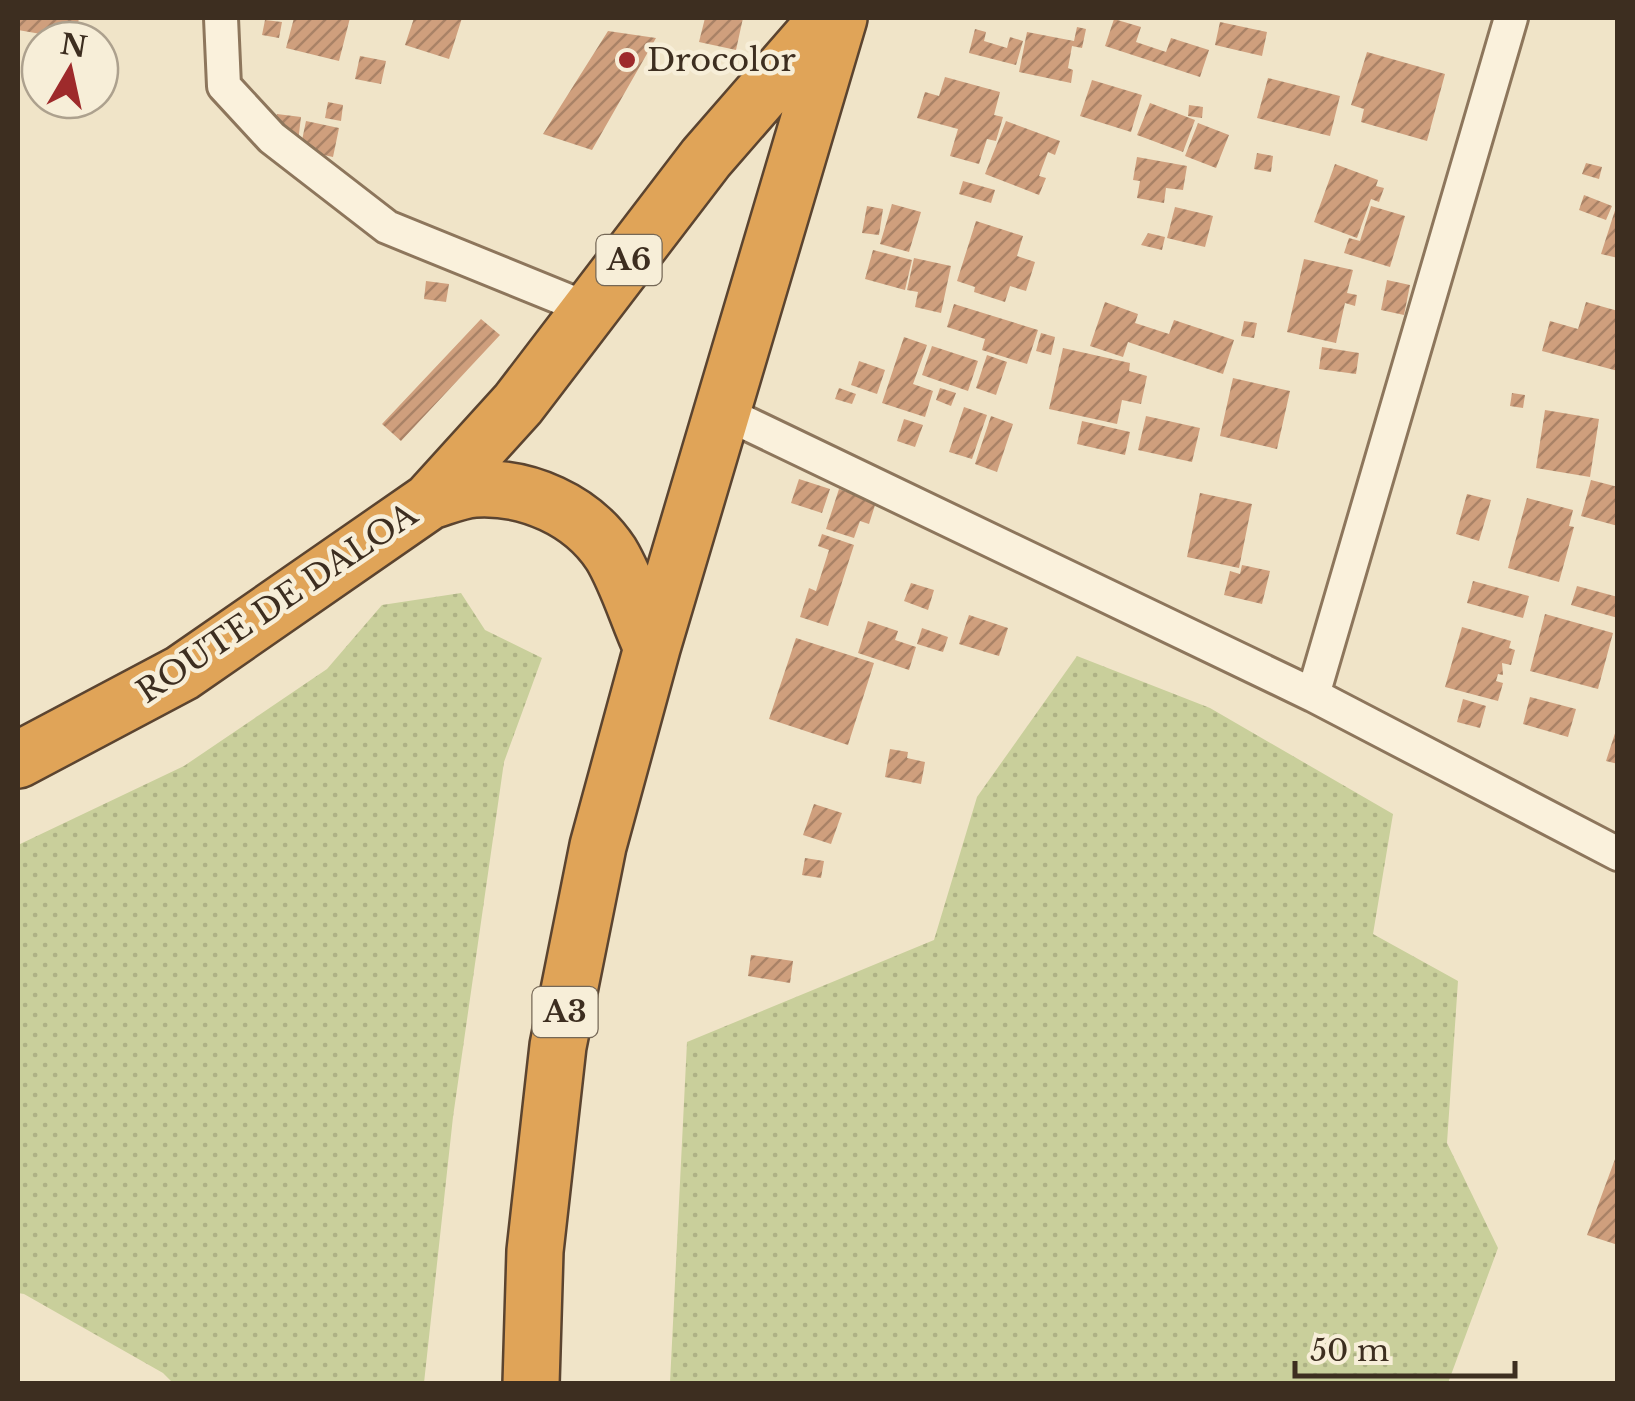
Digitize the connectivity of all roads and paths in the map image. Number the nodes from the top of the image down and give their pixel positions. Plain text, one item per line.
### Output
1 (221, 18) edge
2 (828, 18) edge
3 (839, 18) edge
4 (1512, 18) edge
5 (591, 310) junction
6 (720, 411) junction
7 (430, 501) junction
8 (652, 648) junction
9 (1313, 695) junction
10 (18, 760) edge
11 (1618, 854) edge
12 (531, 1384) edge

1 - 5 street
2 - 5 highway, A6
3 - 6 highway, A3
4 - 9 street
5 - 7 highway, A6
6 - 8 highway, A3
6 - 9 street
7 - 8 highway
7 - 10 highway, ROUTE DE DALOA / A6
8 - 12 highway, A3
9 - 11 street

